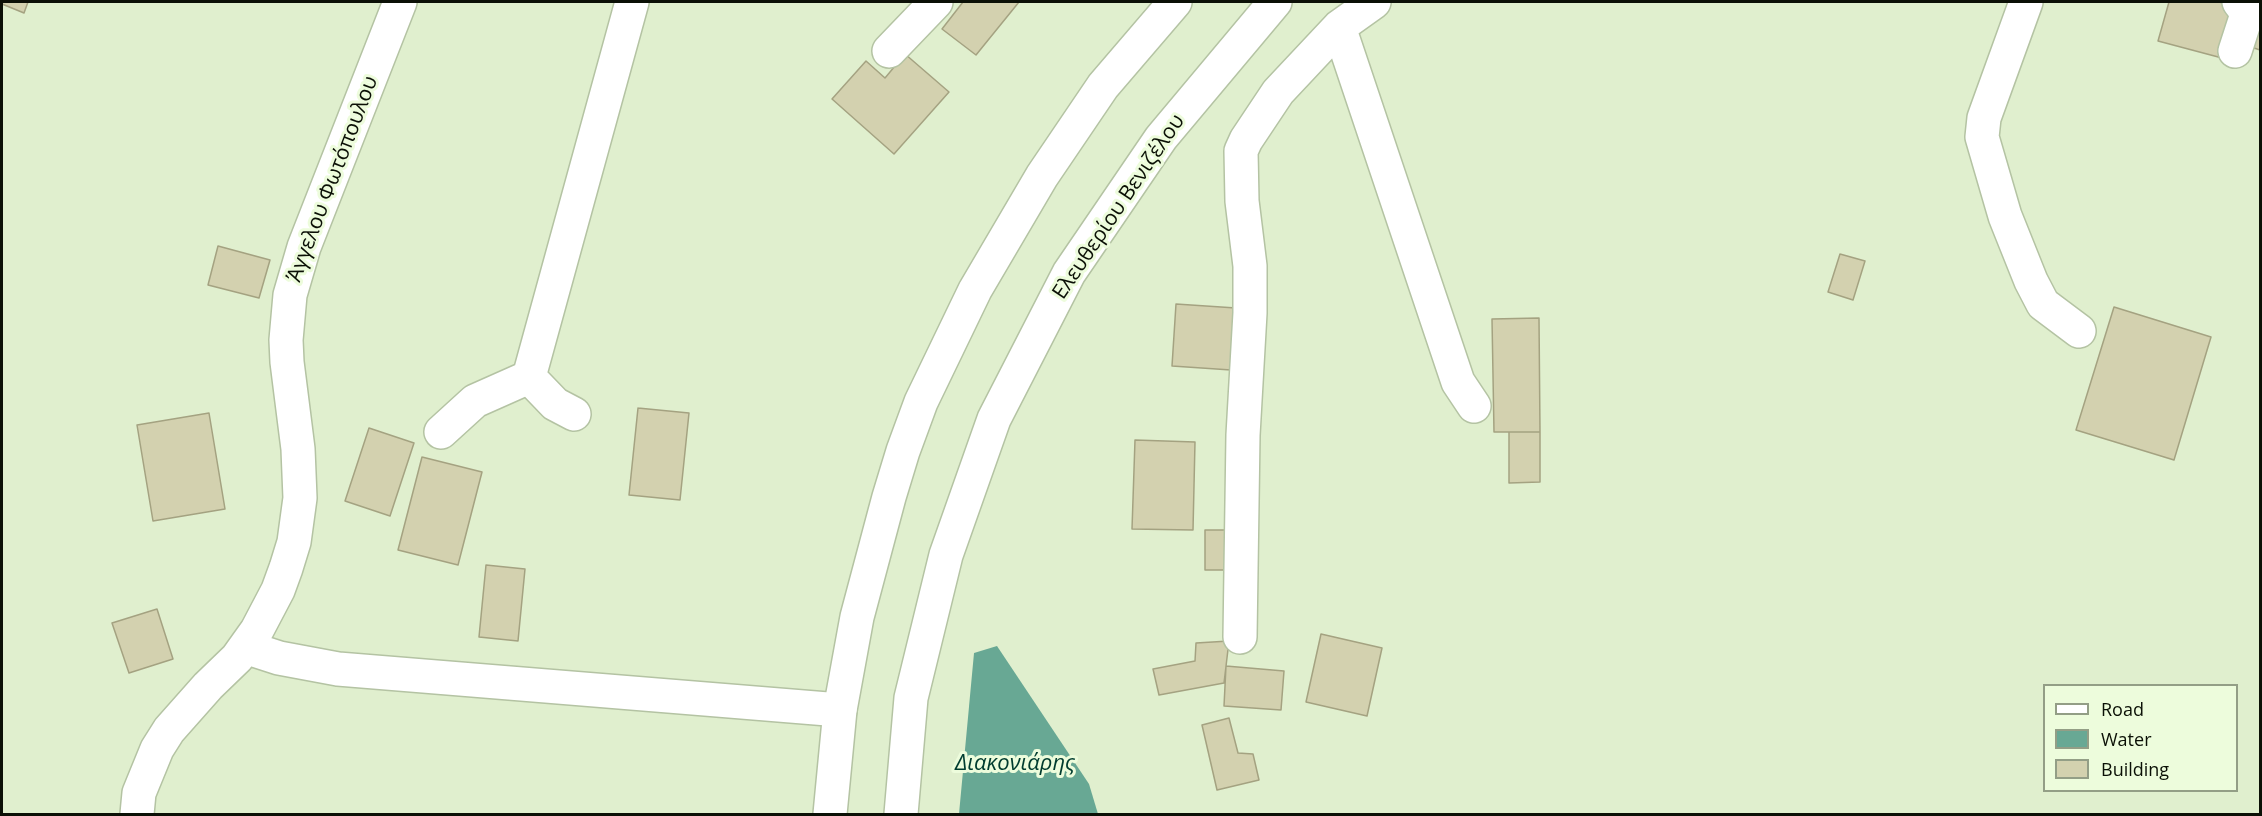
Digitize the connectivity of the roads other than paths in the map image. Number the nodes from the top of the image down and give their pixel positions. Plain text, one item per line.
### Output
1 (400, 2) edge
2 (632, 2) edge
3 (936, 2) edge
4 (1174, 2) edge
5 (1275, 2) edge
6 (1374, 2) edge
7 (2026, 2) edge
8 (2239, 2) edge
9 (1340, 27) junction
10 (889, 51) dead end
11 (2235, 51) dead end
12 (2079, 331) dead end
13 (529, 377) junction
14 (1474, 406) dead end
15 (574, 414) dead end
16 (441, 432) dead end
17 (1240, 637) dead end
18 (245, 647) junction
19 (840, 710) junction
20 (137, 814) edge
21 (830, 814) edge
22 (902, 814) edge

1 - 18 street, Άγγελου Φωτόπουλου
2 - 13 street
3 - 10 street
4 - 19 street
5 - 22 street, Ελευθερίου Βενιζέλου
6 - 9 street
7 - 12 street
8 - 11 street
9 - 14 street
9 - 17 street
13 - 15 street
13 - 16 street
18 - 19 street
18 - 20 street, Άγγελου Φωτόπουλου
19 - 21 street

